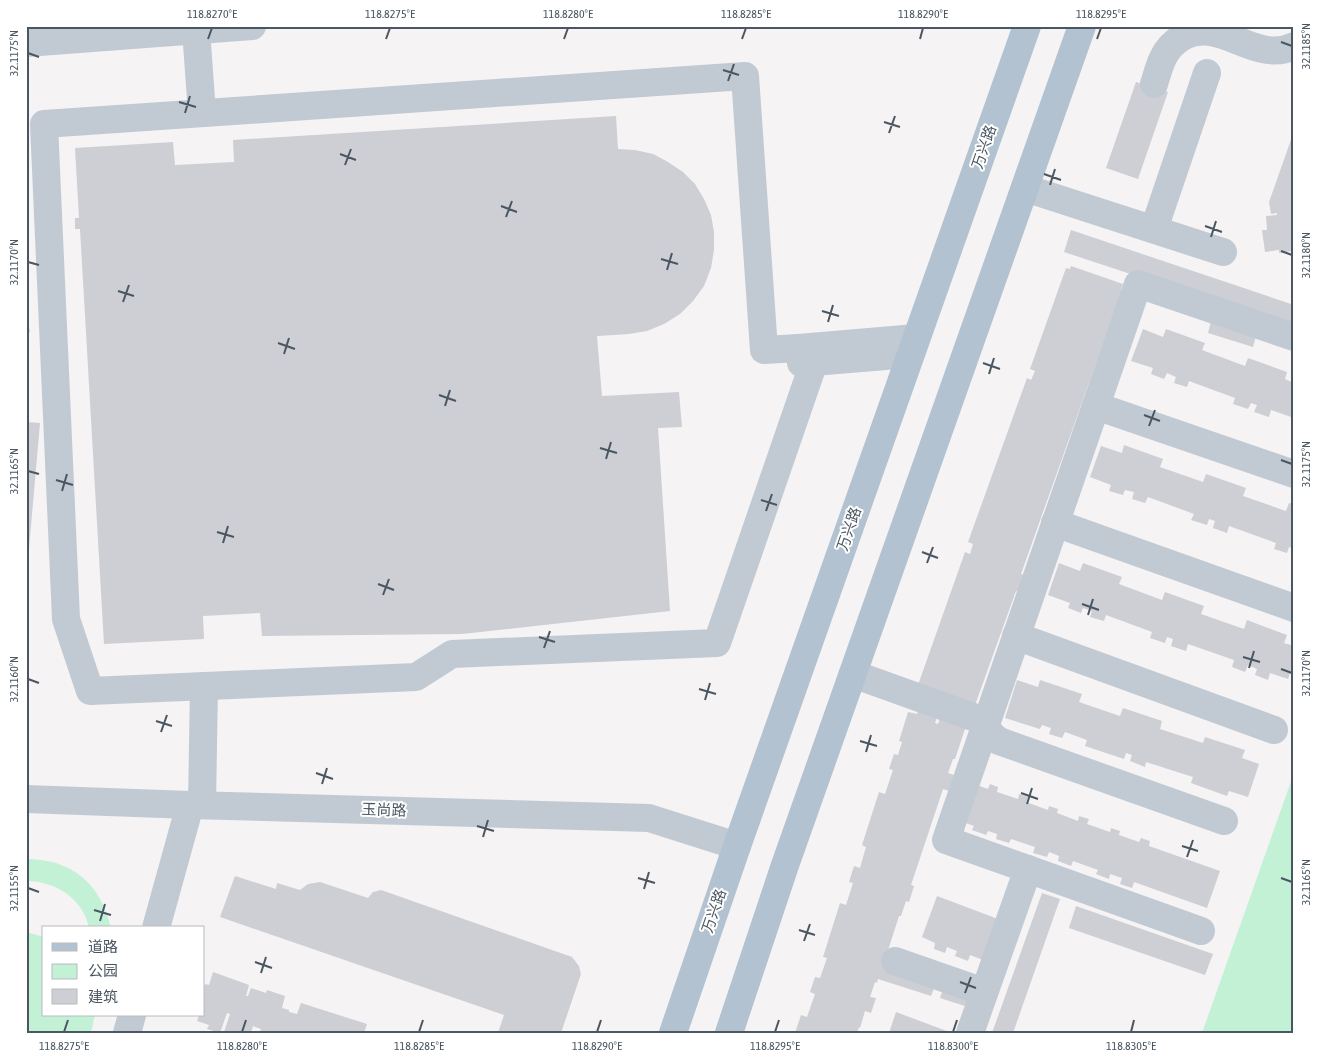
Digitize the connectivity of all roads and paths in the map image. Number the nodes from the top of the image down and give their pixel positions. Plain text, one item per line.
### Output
1 (252, 26) edge
2 (1027, 26) edge
3 (1082, 26) edge
4 (196, 30) junction
5 (26, 43) edge
6 (1294, 46) edge
7 (1207, 72) dead end
8 (1154, 84) dead end
9 (202, 113) junction
10 (1025, 188) junction
11 (1154, 229) junction
12 (1223, 252) dead end
13 (1294, 337) edge
14 (913, 346) junction
15 (806, 355) junction
16 (1096, 406) junction
17 (1294, 474) edge
18 (1056, 523) junction
19 (1294, 608) edge
20 (1016, 636) junction
21 (853, 674) junction
22 (204, 686) junction
23 (986, 722) junction
24 (1274, 730) dead end
25 (26, 799) edge
26 (196, 805) junction
27 (1224, 821) dead end
28 (736, 846) junction
29 (1028, 869) junction
30 (157, 926) edge
31 (1202, 930) dead end
32 (895, 961) dead end
33 (984, 992) junction
34 (132, 1016) edge
35 (127, 1033) edge
36 (673, 1033) edge
37 (728, 1033) edge
38 (970, 1033) edge

1 - 4 street
2 - 14 main road, 万兴路
3 - 10 main road
4 - 5 street
4 - 9 street
6 - 8 street
7 - 11 street
9 - 15 street
9 - 22 street
10 - 11 street
10 - 21 main road
11 - 12 street
13 - 16 street
14 - 15 street
14 - 28 main road, 万兴路
15 - 22 street
16 - 17 street
16 - 18 street
18 - 19 street
18 - 20 street
20 - 23 street
20 - 24 street
21 - 23 street
21 - 37 main road
22 - 26 street
23 - 27 street
23 - 29 street
25 - 26 street, 玉尚路
26 - 28 street, 玉尚路
26 - 30 street
28 - 36 main road, 万兴路
29 - 31 street
29 - 33 street
32 - 33 street
33 - 38 street
34 - 35 street

